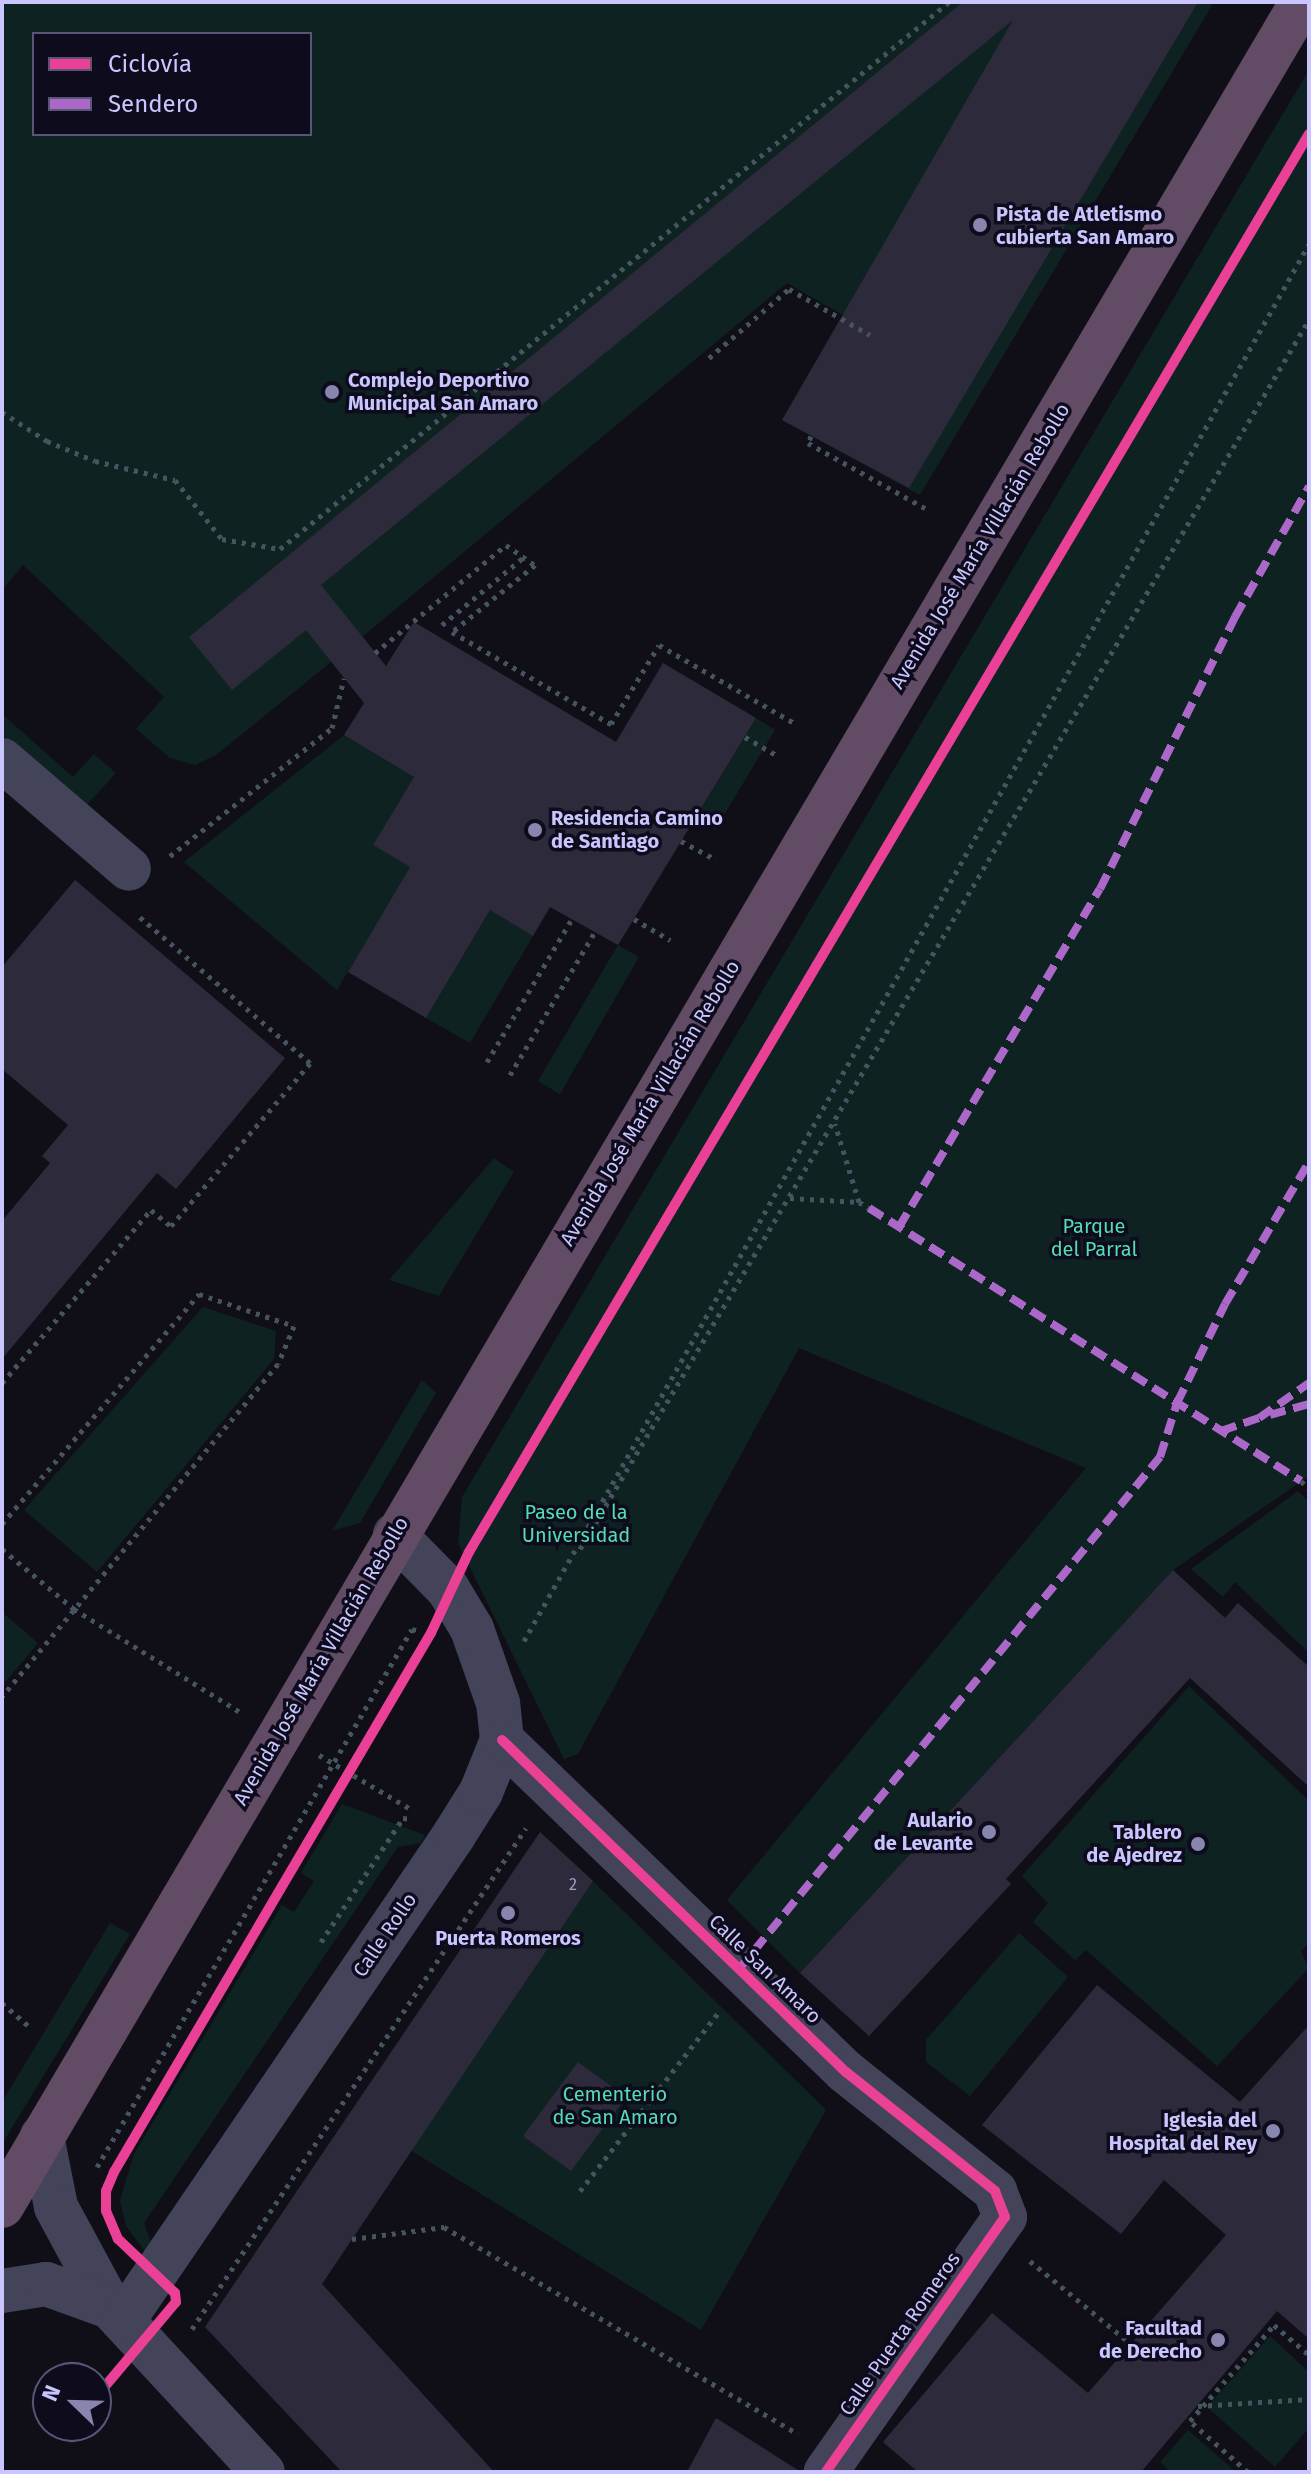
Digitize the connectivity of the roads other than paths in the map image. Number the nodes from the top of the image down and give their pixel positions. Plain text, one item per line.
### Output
1 (1302, 2) edge
2 (2, 760) edge
3 (144, 879) road end
4 (395, 1535) junction
5 (502, 1740) junction
6 (42, 2136) junction
7 (2, 2206) edge
8 (999, 2224) joint
9 (2, 2291) edge
10 (134, 2323) junction
11 (832, 2464) edge
12 (263, 2472) edge

1 - 4 highway, Avenida José María Villacián Rebollo
2 - 3 street
4 - 5 street, Calle Rollo
4 - 6 highway, Avenida José María Villacián Rebollo
5 - 8 street, Calle San Amaro
5 - 10 street, Calle Rollo
6 - 7 highway, Avenida José María Villacián Rebollo
6 - 10 street
8 - 11 street, Calle Puerta Romeros
9 - 10 street
10 - 12 street

